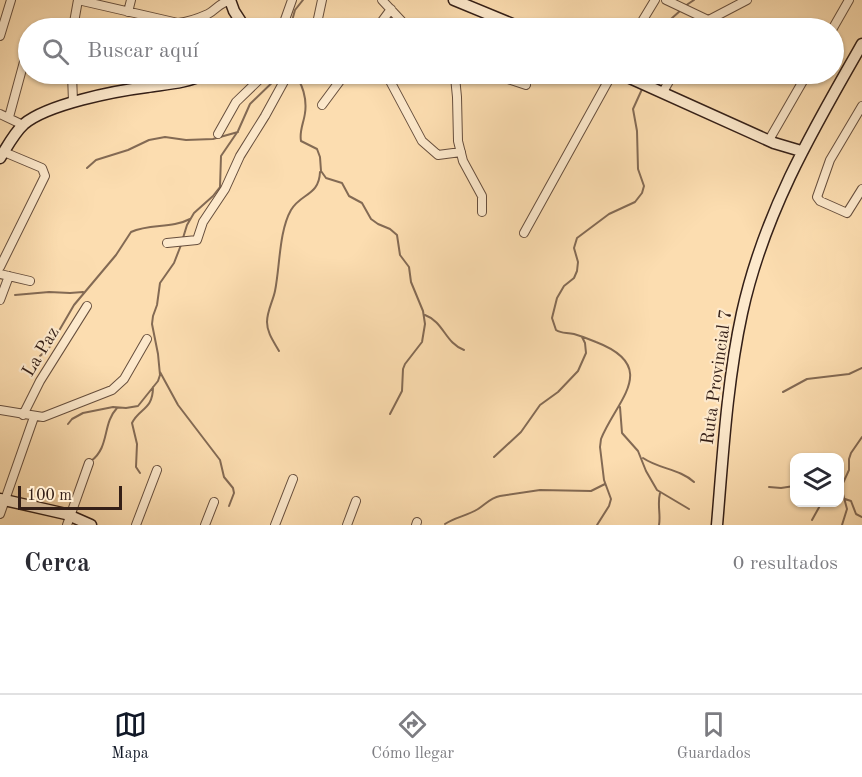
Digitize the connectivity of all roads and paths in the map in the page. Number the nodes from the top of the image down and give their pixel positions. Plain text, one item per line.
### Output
1 (11, 0) edge
2 (78, 0) edge
3 (131, 0) edge
4 (292, 0) edge
5 (322, 0) edge
6 (382, 0) edge
7 (454, 0) edge
8 (655, 0) edge
9 (666, 0) edge
10 (747, 0) edge
11 (849, 0) edge
12 (230, 1) edge
13 (391, 9) junction
14 (128, 12) junction
15 (75, 18) edge
16 (155, 18) edge
17 (196, 18) edge
18 (239, 18) edge
19 (286, 18) edge
20 (318, 18) edge
21 (384, 18) edge
22 (399, 18) edge
23 (498, 18) edge
24 (644, 18) edge
25 (704, 18) edge
26 (712, 18) edge
27 (838, 18) edge
28 (0, 36) edge
29 (862, 44) edge
30 (844, 76) edge
31 (18, 84) edge
32 (72, 84) edge
33 (164, 84) edge
34 (255, 84) edge
35 (283, 84) edge
36 (338, 84) edge
37 (392, 84) edge
38 (454, 84) edge
39 (523, 84) edge
40 (606, 84) edge
41 (644, 84) edge
42 (667, 84) edge
43 (801, 84) edge
44 (839, 84) edge
45 (526, 85) dead end
46 (663, 92) junction
47 (73, 102) junction
48 (322, 105) dead end
49 (862, 106) edge
50 (0, 114) edge
51 (9, 117) junction
52 (23, 125) junction
53 (218, 134) dead end
54 (769, 140) junction
55 (801, 151) junction
56 (461, 152) junction
57 (2, 155) edge
58 (862, 189) edge
59 (482, 212) dead end
60 (524, 233) dead end
61 (167, 243) dead end
62 (0, 267) edge
63 (0, 274) edge
64 (9, 276) junction
65 (30, 281) dead end
66 (0, 300) edge
67 (87, 306) dead end
68 (147, 339) dead end
69 (0, 410) edge
70 (23, 415) junction
71 (34, 417) junction
72 (89, 463) dead end
73 (157, 470) dead end
74 (293, 479) dead end
75 (3, 499) edge
76 (356, 501) dead end
77 (214, 502) dead end
78 (0, 514) edge
79 (68, 520) edge
80 (91, 525) edge
81 (136, 525) edge
82 (205, 525) edge
83 (275, 525) edge
84 (347, 525) edge
85 (717, 525) edge

1 - 28 street
2 - 14 street
2 - 15 street
3 - 14 street
4 - 19 street
5 - 20 street
6 - 13 street
7 - 23 street
8 - 24 street
9 - 25 street
10 - 26 street
11 - 27 street
12 - 17 street
12 - 18 street
13 - 21 street
13 - 22 street
14 - 16 street
29 - 30 street, Ruta Provincial 7
31 - 51 street
32 - 47 street
33 - 47 street
34 - 53 street
35 - 61 street
36 - 48 street
37 - 56 street
38 - 56 street
39 - 45 street
40 - 60 street
41 - 46 street
42 - 46 street
43 - 54 street
44 - 55 street, Ruta Provincial 7
46 - 54 street
47 - 52 street
49 - 58 street
50 - 51 street
51 - 52 street
52 - 57 street
54 - 55 street
55 - 85 street, Ruta Provincial 7
56 - 59 street
57 - 62 street
63 - 64 street
64 - 65 street
64 - 66 street
67 - 70 street, La Paz
68 - 71 street
69 - 70 street
70 - 71 street
71 - 75 street
72 - 79 street
73 - 81 street
74 - 83 street
75 - 78 street
75 - 79 street
76 - 84 street
77 - 82 street
79 - 80 street

